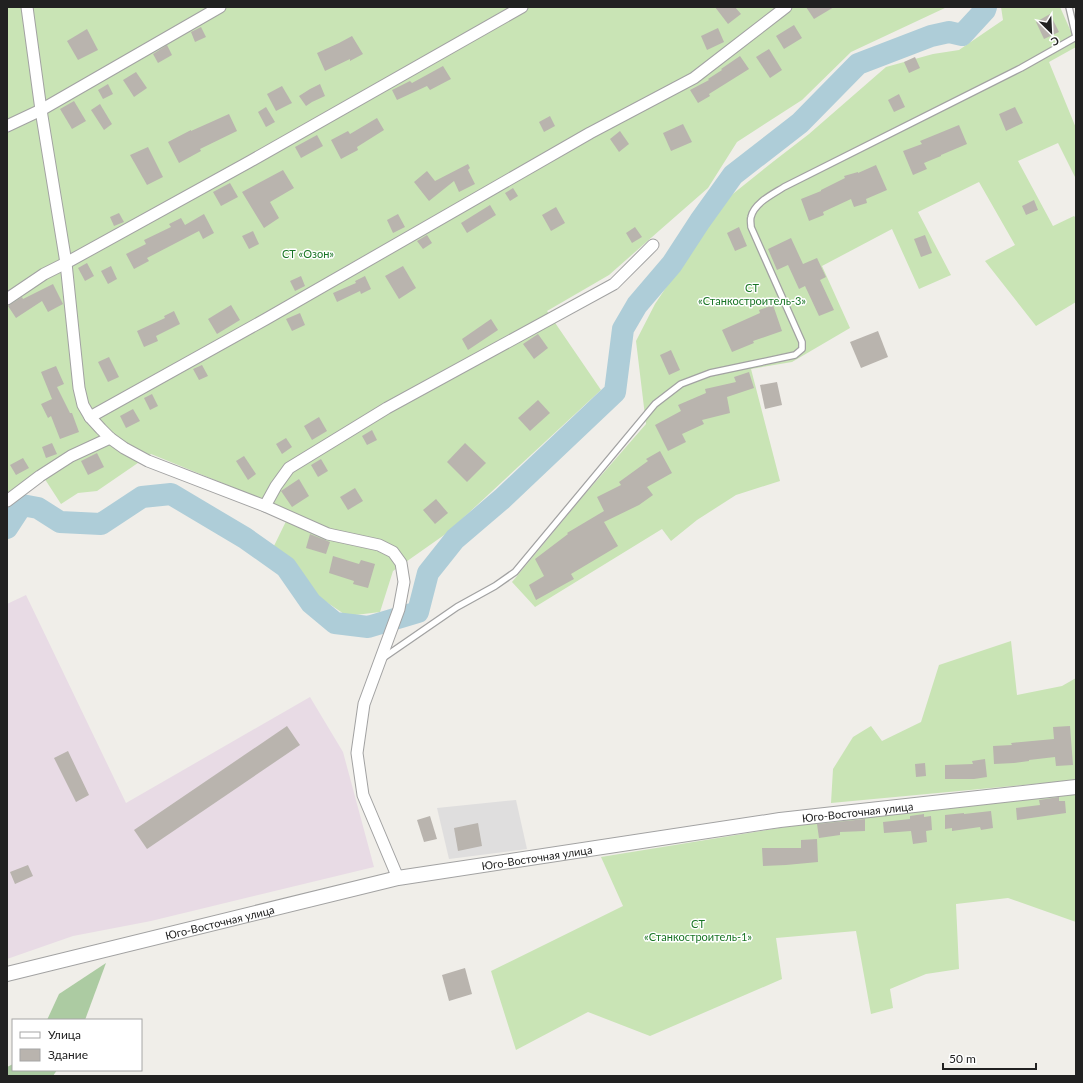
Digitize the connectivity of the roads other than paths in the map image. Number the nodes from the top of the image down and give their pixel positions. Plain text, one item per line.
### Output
1 (26, 7) edge
2 (220, 7) edge
3 (522, 7) edge
4 (786, 7) edge
5 (1068, 7) edge
6 (41, 110) junction
7 (7, 126) edge
8 (654, 245) dead end
9 (66, 263) junction
10 (7, 298) edge
11 (90, 417) junction
12 (110, 438) junction
13 (7, 501) edge
14 (264, 506) junction
15 (379, 661) junction
16 (1076, 787) edge
17 (398, 878) junction
18 (7, 974) edge

1 - 6 street
2 - 6 street
3 - 9 street
4 - 11 street
5 - 15 lane
6 - 7 street
6 - 9 street
8 - 14 street
9 - 10 street
9 - 11 street
11 - 12 street
12 - 13 street
12 - 14 street
14 - 15 street
15 - 17 street
16 - 17 street, Юго-Восточная улица
17 - 18 street, Юго-Восточная улица

